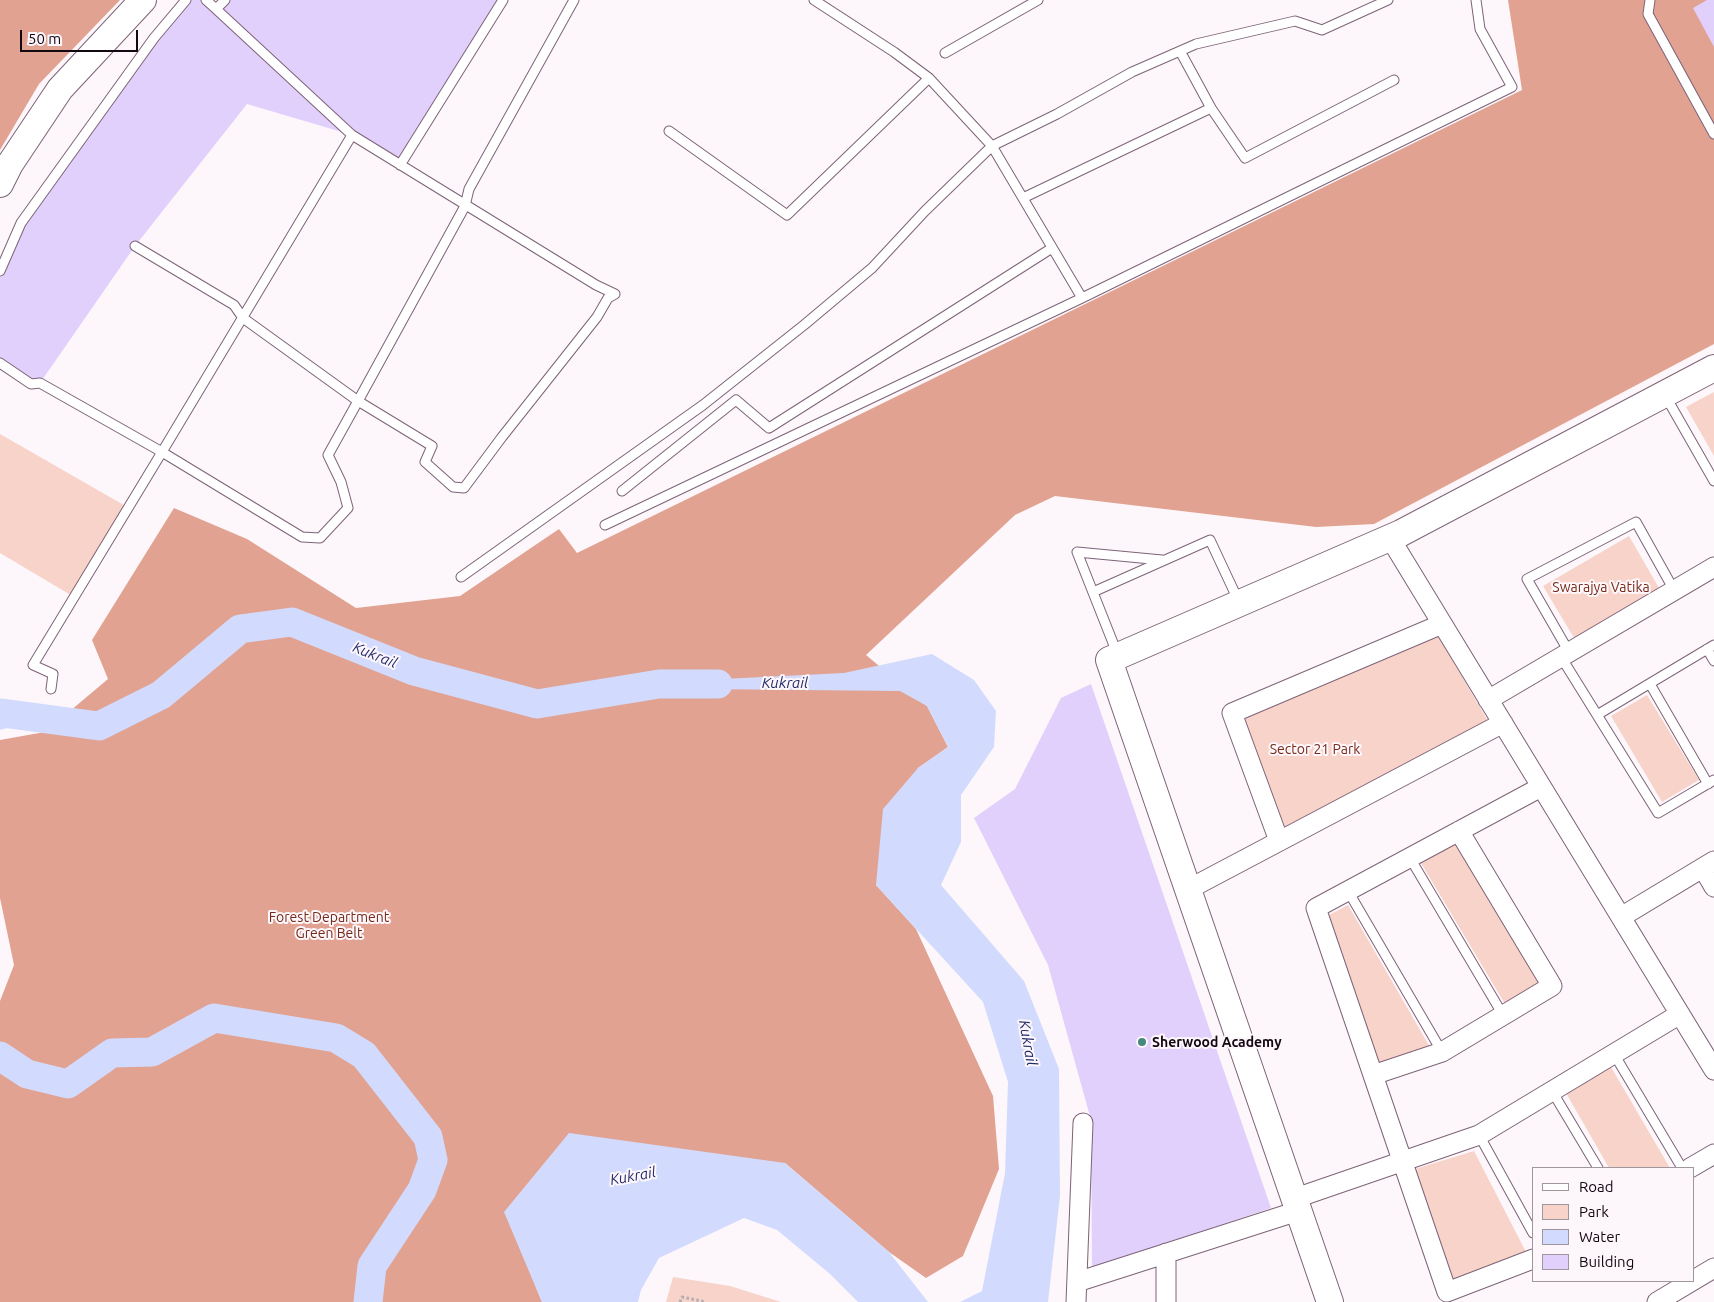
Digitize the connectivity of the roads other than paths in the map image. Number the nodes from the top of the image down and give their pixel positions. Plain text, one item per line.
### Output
1 (143, 0) edge
2 (186, 0) edge
3 (206, 0) edge
4 (225, 0) edge
5 (503, 0) edge
6 (574, 0) edge
7 (814, 0) edge
8 (1038, 0) edge
9 (1388, 0) edge
10 (1476, 0) edge
11 (1650, 0) edge
12 (216, 10) junction
13 (1180, 51) junction
14 (945, 53) dead end
15 (930, 78) junction
16 (1394, 80) dead end
17 (1212, 108) junction
18 (669, 131) dead end
19 (1714, 134) edge
20 (352, 135) junction
21 (992, 146) junction
22 (400, 165) junction
23 (0, 184) edge
24 (1023, 198) junction
25 (465, 206) junction
26 (135, 246) dead end
27 (1052, 248) junction
28 (0, 271) edge
29 (1082, 298) junction
30 (243, 318) junction
31 (0, 363) edge
32 (1714, 368) edge
33 (1665, 394) junction
34 (358, 400) junction
35 (162, 452) junction
36 (1714, 481) edge
37 (622, 491) dead end
38 (605, 525) dead end
39 (1390, 538) junction
40 (1162, 560) junction
41 (1714, 567) edge
42 (460, 577) dead end
43 (1674, 590) junction
44 (1093, 592) junction
45 (1240, 604) junction
46 (1442, 624) junction
47 (1711, 647) edge
48 (1565, 655) junction
49 (1118, 657) junction
50 (1714, 661) edge
51 (1650, 684) junction
52 (51, 689) dead end
53 (1488, 700) junction
54 (1597, 715) junction
55 (1503, 724) junction
56 (1711, 782) edge
57 (1541, 787) junction
58 (1460, 831) junction
59 (1279, 842) junction
60 (1410, 858) junction
61 (1708, 865) edge
62 (1714, 887) edge
63 (1187, 890) junction
64 (1348, 891) junction
65 (1621, 917) junction
66 (1680, 1014) junction
67 (1503, 1015) junction
68 (1442, 1052) junction
69 (1614, 1054) junction
70 (1714, 1070) edge
71 (1373, 1075) junction
72 (1552, 1091) junction
73 (1082, 1123) dead end
74 (1479, 1135) junction
75 (1714, 1154) edge
76 (1402, 1162) junction
77 (1597, 1167) edge
78 (1681, 1167) edge
79 (1692, 1167) edge
80 (1296, 1205) junction
81 (1532, 1231) edge
82 (1166, 1253) junction
83 (1532, 1259) edge
84 (1714, 1268) edge
85 (1694, 1280) edge
86 (1076, 1282) junction
87 (1691, 1282) edge
88 (1076, 1302) edge
89 (1166, 1302) edge
90 (1330, 1302) edge
91 (1657, 1302) edge

1 - 23 street
2 - 28 lane
3 - 12 lane
4 - 12 lane
5 - 22 lane
6 - 25 lane
7 - 15 lane
8 - 14 lane
9 - 13 lane
10 - 29 lane
11 - 19 lane
12 - 20 lane
13 - 17 lane
13 - 21 lane
15 - 18 lane
15 - 21 lane
16 - 17 lane
17 - 24 lane
20 - 22 lane
20 - 30 lane
21 - 24 lane
21 - 42 lane
22 - 25 lane
24 - 27 lane
25 - 34 lane
25 - 34 lane
26 - 30 lane
27 - 29 lane
27 - 37 lane
29 - 38 lane
30 - 34 lane
30 - 35 lane
31 - 35 lane
32 - 33 street
33 - 36 lane
33 - 39 street
34 - 35 lane
35 - 52 lane
39 - 45 street
39 - 46 street
40 - 44 lane
40 - 44 lane
40 - 45 lane
41 - 43 street
43 - 48 street
43 - 48 lane
44 - 49 lane
45 - 49 street
46 - 53 street
46 - 59 street
47 - 50 lane
47 - 51 lane
48 - 53 street
48 - 54 lane
49 - 63 street
51 - 54 lane
51 - 56 lane
53 - 55 street
54 - 56 lane
55 - 57 street
55 - 59 street
57 - 58 street
57 - 65 street
58 - 60 street
58 - 67 street
59 - 63 street
60 - 64 street
60 - 67 lane
61 - 62 street
61 - 65 street
63 - 80 street
64 - 68 lane
64 - 71 street
65 - 66 street
66 - 69 street
66 - 70 street
67 - 68 street
68 - 71 street
69 - 72 street
69 - 78 lane
71 - 76 street
72 - 74 street
72 - 77 lane
73 - 86 street
74 - 76 street
74 - 81 lane
75 - 79 street
76 - 80 street
76 - 83 street
80 - 82 street
80 - 90 street
82 - 86 street
82 - 89 street
84 - 85 street
86 - 88 street
87 - 91 street

